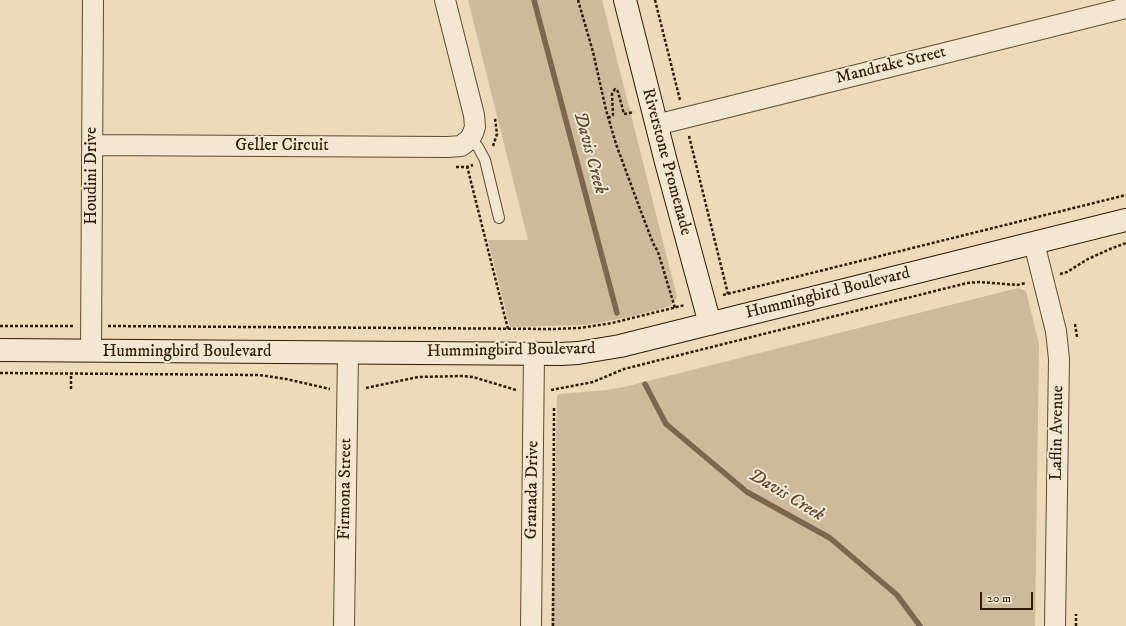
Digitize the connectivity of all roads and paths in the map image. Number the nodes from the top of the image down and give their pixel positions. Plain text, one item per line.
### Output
1 (93, 0) edge
2 (445, 0) edge
3 (578, 0) edge
4 (625, 0) edge
5 (655, 0) edge
6 (1126, 8) edge
7 (684, 118) junction
8 (656, 125) junction
9 (466, 142) junction
10 (92, 145) junction
11 (451, 167) dead end
12 (467, 167) junction
13 (1126, 195) edge
14 (499, 218) dead end
15 (1126, 220) edge
16 (1034, 243) junction
17 (1126, 243) edge
18 (1067, 272) dead end
19 (1017, 285) dead end
20 (728, 294) junction
21 (704, 300) junction
22 (675, 307) junction
23 (109, 319) dead end
24 (710, 324) junction
25 (0, 326) edge
26 (100, 326) junction
27 (508, 329) junction
28 (0, 350) edge
29 (90, 351) junction
30 (348, 353) junction
31 (534, 354) junction
32 (0, 373) edge
33 (329, 389) dead end
34 (365, 389) dead end
35 (514, 390) dead end
36 (553, 396) dead end
37 (554, 403) dead end
38 (344, 626) edge
39 (531, 626) edge
40 (553, 626) edge
41 (1055, 626) edge

1 - 10 street, Houdini Drive
2 - 9 street
3 - 22 path
4 - 8 street, Riverstone Promenade
5 - 7 path
6 - 7 street, Mandrake Street
7 - 8 street, Mandrake Street
7 - 20 path
8 - 21 street, Riverstone Promenade
9 - 10 street, Geller Circuit
9 - 12 path
9 - 14 lane
10 - 26 street, Houdini Drive
11 - 12 path
12 - 27 path
13 - 20 path
15 - 16 street, Hummingbird Boulevard
16 - 24 street, Hummingbird Boulevard
16 - 41 street, Laflin Avenue
17 - 18 path
19 - 36 path
20 - 21 path
21 - 22 path
21 - 24 street, Riverstone Promenade
22 - 27 path
23 - 26 path
24 - 31 street, Hummingbird Boulevard
25 - 26 path
26 - 27 path
26 - 29 street, Houdini Drive
28 - 29 street, Hummingbird Boulevard
29 - 30 street, Hummingbird Boulevard
30 - 31 street, Hummingbird Boulevard
30 - 38 street, Firmona Street
31 - 39 street, Granada Drive
32 - 33 path
34 - 35 path
37 - 40 path

